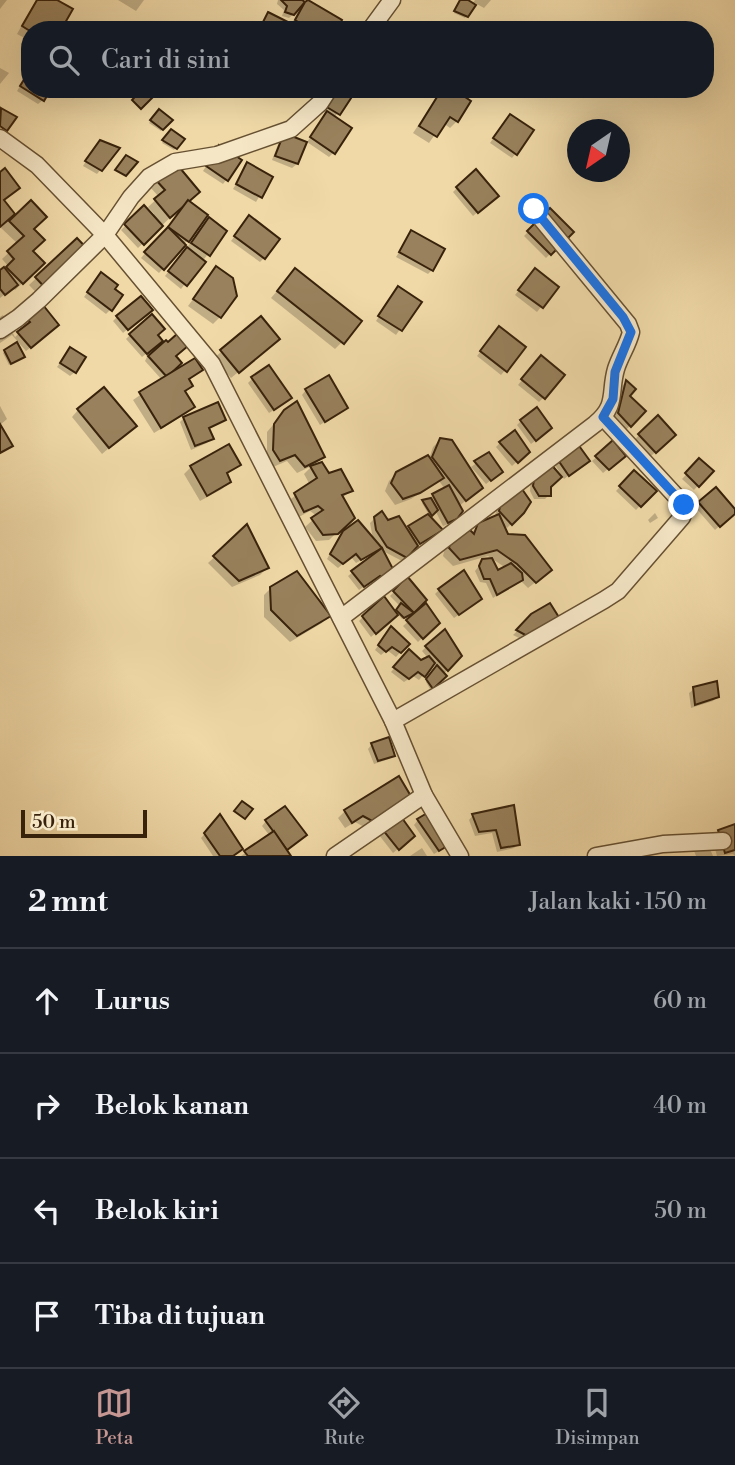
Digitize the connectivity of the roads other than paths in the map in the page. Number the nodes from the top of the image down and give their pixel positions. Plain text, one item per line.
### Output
1 (392, 0) edge
2 (377, 21) edge
3 (322, 98) edge
4 (0, 138) edge
5 (534, 209) dead end
6 (105, 234) junction
7 (0, 330) edge
8 (603, 417) junction
9 (341, 618) junction
10 (393, 721) junction
11 (424, 795) junction
12 (723, 841) dead end
13 (335, 856) edge
14 (460, 856) edge
15 (596, 856) edge

1 - 2 street
3 - 6 street
4 - 6 street
5 - 8 street
6 - 7 street
6 - 9 street
8 - 9 street
8 - 10 street
9 - 10 street
10 - 11 street
11 - 13 street
11 - 14 street
12 - 15 street

